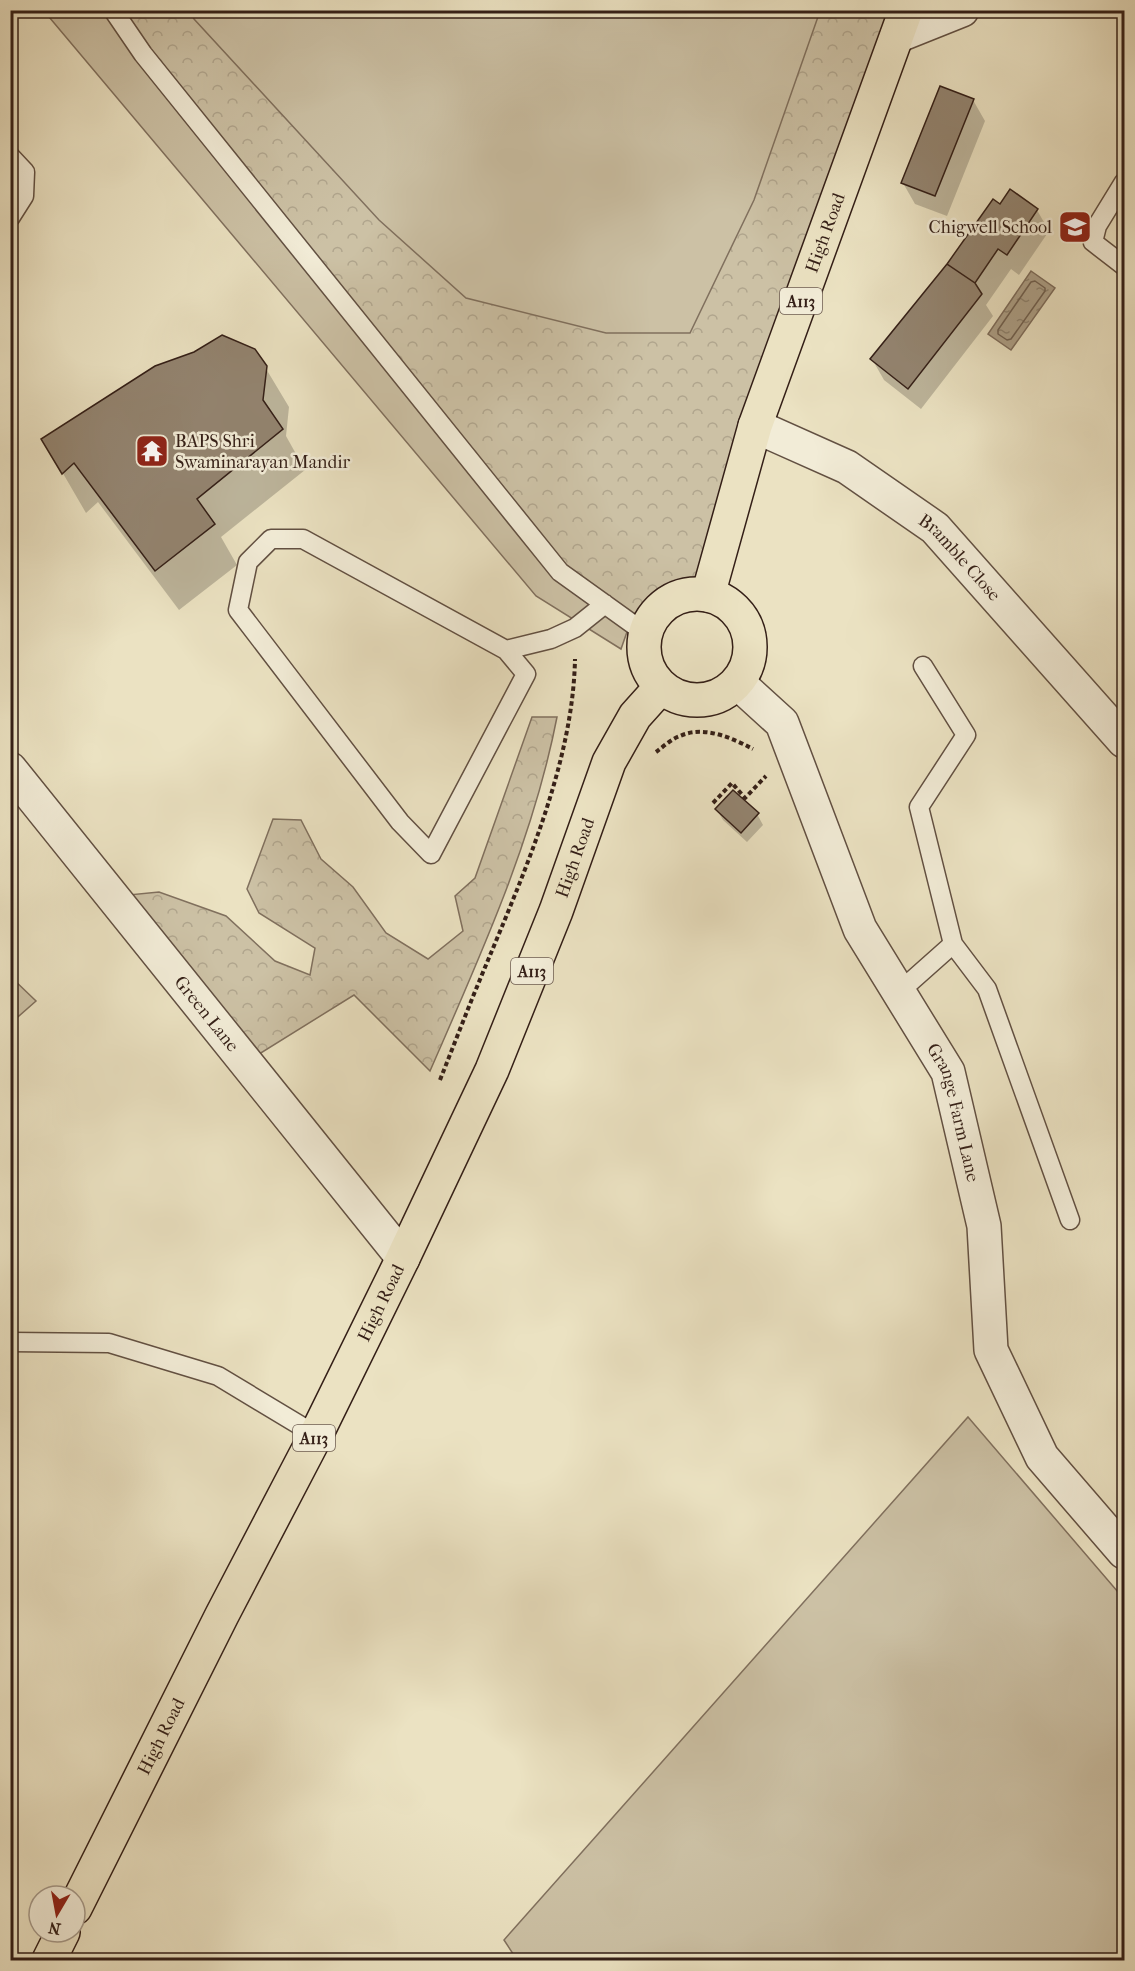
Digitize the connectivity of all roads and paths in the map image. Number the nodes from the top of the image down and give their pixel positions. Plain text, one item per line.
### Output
1 (113, 10) edge
2 (962, 10) edge
3 (902, 23) edge
4 (10, 156) edge
5 (1125, 182) edge
6 (10, 218) edge
7 (1125, 266) edge
8 (755, 426) junction
9 (708, 595) junction
10 (605, 604) junction
11 (575, 628) junction
12 (645, 633) junction
13 (506, 650) junction
14 (923, 666) dead end
15 (738, 683) junction
16 (661, 687) junction
17 (1125, 741) edge
18 (760, 752) dead end
19 (655, 753) dead end
20 (10, 769) edge
21 (773, 769) dead end
22 (713, 803) dead end
23 (953, 944) junction
24 (899, 993) junction
25 (440, 1080) dead end
26 (1070, 1220) dead end
27 (403, 1258) junction
28 (10, 1342) edge
29 (316, 1435) junction
30 (1125, 1552) edge
31 (87, 1884) edge
32 (57, 1944) edge
33 (49, 1960) edge

1 - 10 lane
2 - 3 street
3 - 8 main road, High Road / A113
4 - 6 lane
5 - 7 lane
8 - 9 main road, High Road / A113
8 - 17 street, Bramble Close
9 - 12 main road
9 - 15 main road
10 - 11 lane
10 - 12 lane
11 - 13 lane
11 - 25 path
12 - 16 main road
13 - 13 lane
14 - 23 lane
15 - 16 main road
15 - 24 street, Grange Farm Lane
16 - 27 main road, High Road / A113
18 - 19 path
20 - 27 street, Green Lane
21 - 22 path
23 - 24 lane
23 - 26 lane
24 - 30 street, Grange Farm Lane
27 - 29 main road, High Road / A113
28 - 29 lane
29 - 31 main road, High Road / A113
32 - 33 main road

